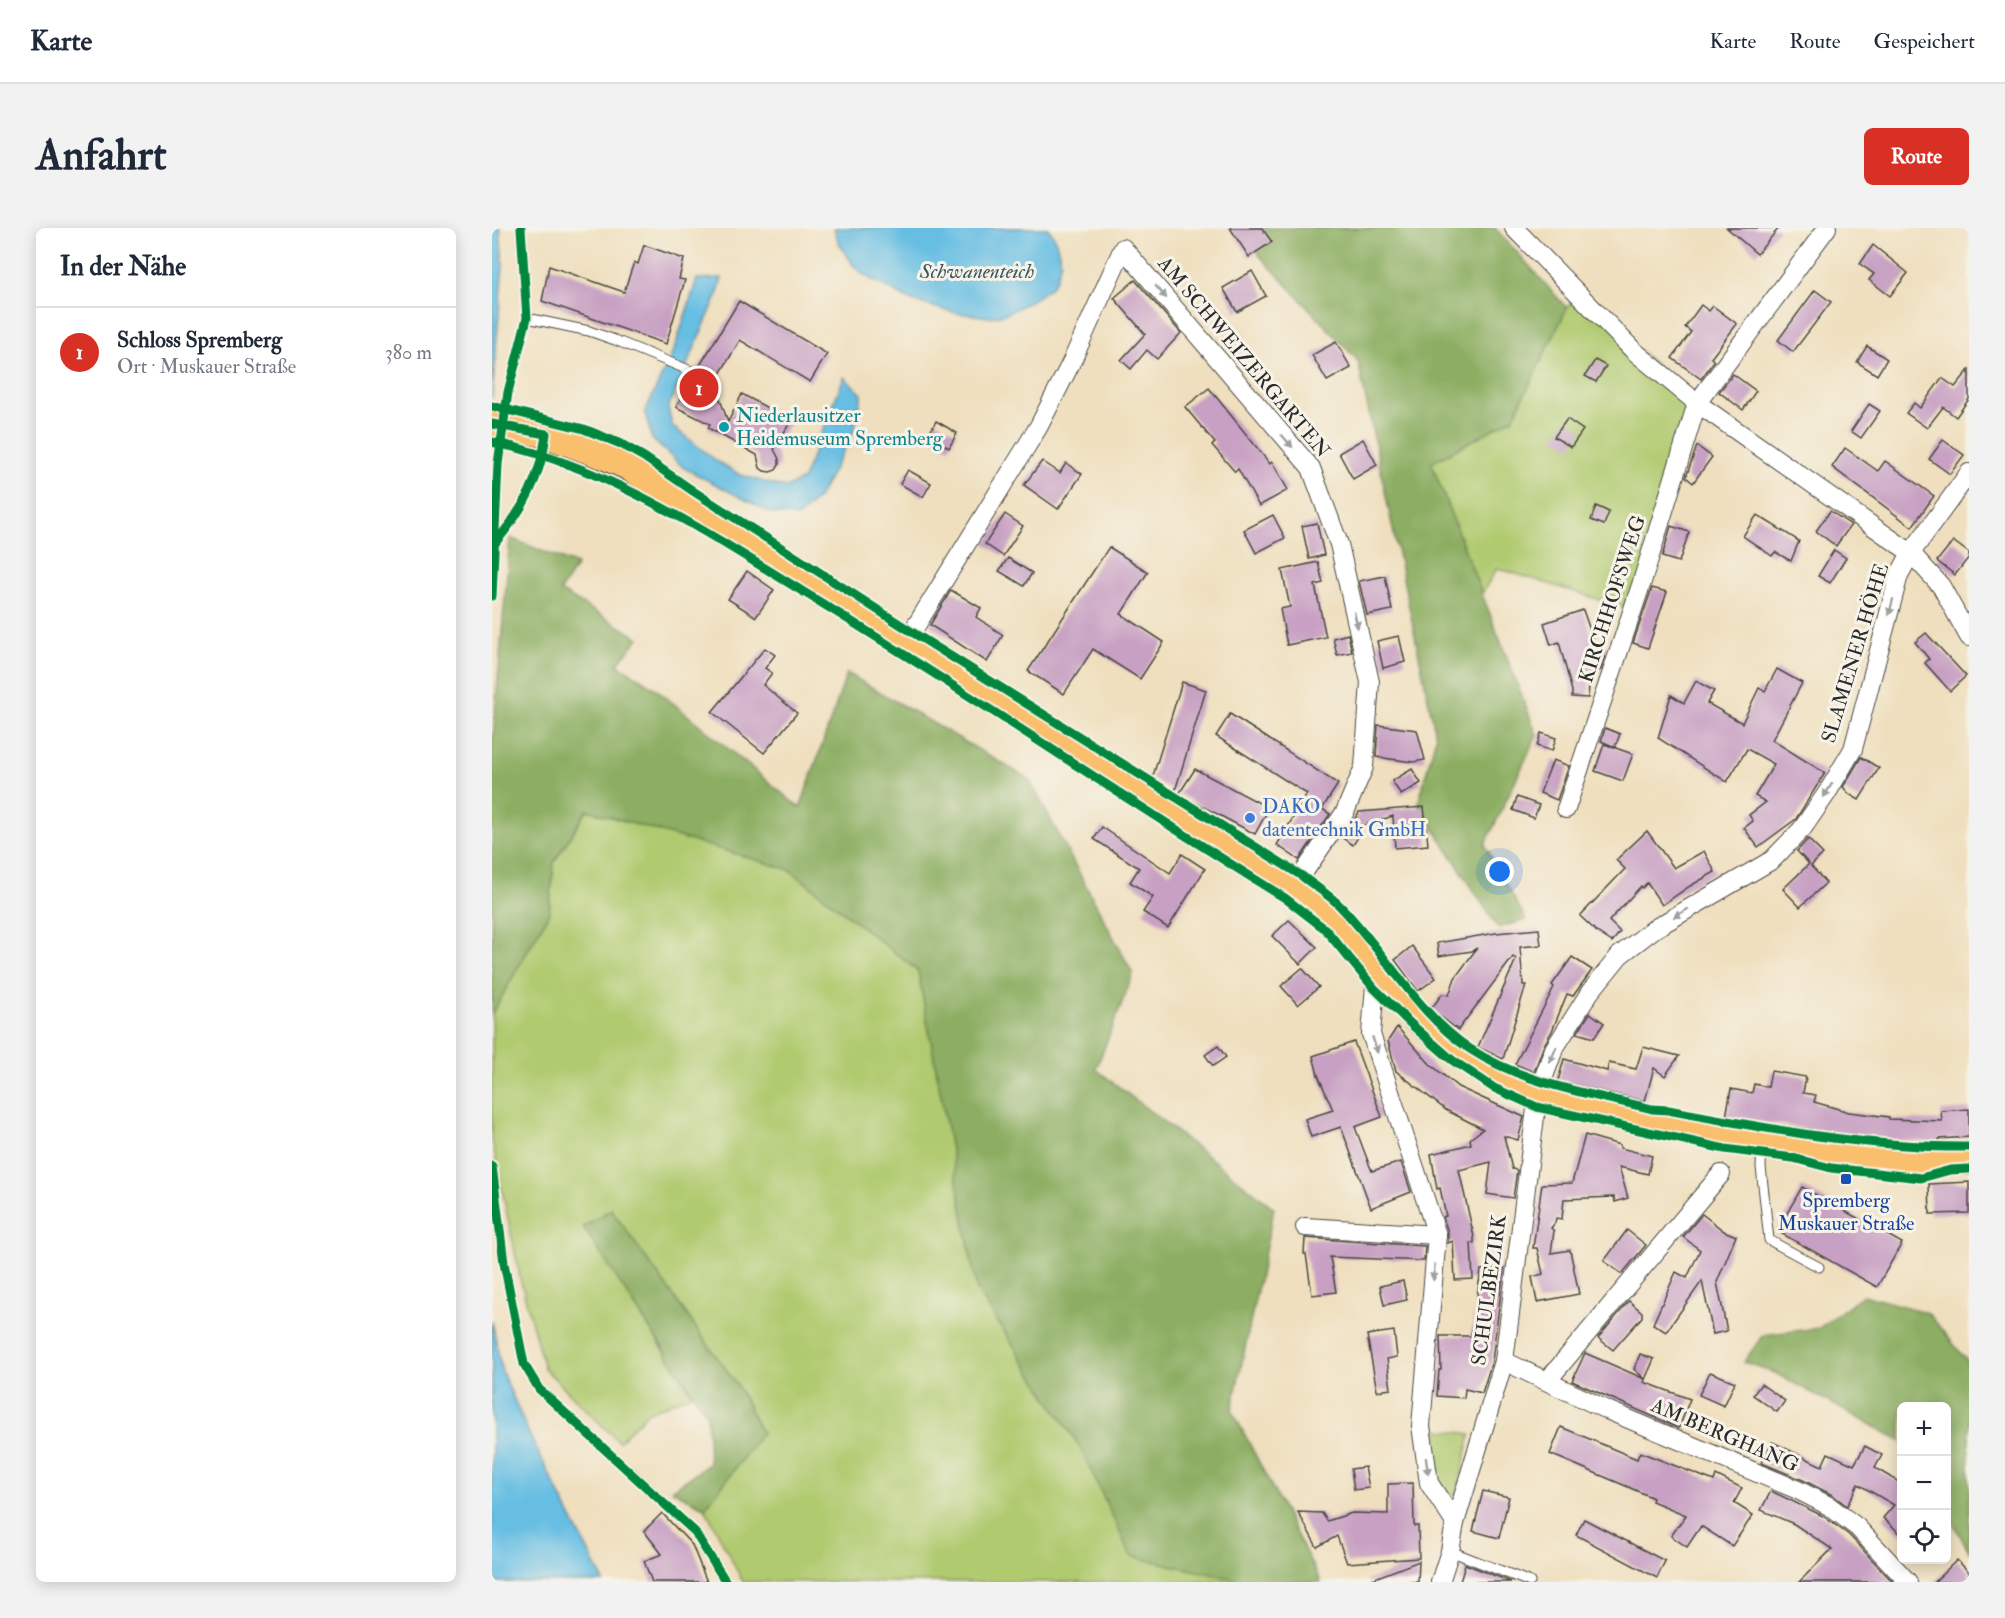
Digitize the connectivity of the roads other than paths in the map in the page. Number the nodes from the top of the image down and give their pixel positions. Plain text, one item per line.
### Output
1 (521, 228) edge
2 (1514, 228) edge
3 (1827, 228) edge
4 (693, 372) dead end
5 (1697, 403) junction
6 (500, 425) edge
7 (1969, 473) edge
8 (1911, 553) junction
9 (1969, 637) edge
10 (906, 642) junction
11 (1566, 809) dead end
12 (1293, 888) junction
13 (1376, 973) junction
14 (1539, 1093) junction
15 (1762, 1141) junction
16 (1969, 1161) edge
17 (1721, 1174) dead end
18 (1305, 1227) dead end
19 (1437, 1235) junction
20 (1819, 1267) dead end
21 (1504, 1361) junction
22 (1548, 1380) junction
23 (630, 1471) dead end
24 (1455, 1523) junction
25 (1450, 1551) junction
26 (726, 1582) edge
27 (1440, 1582) edge
28 (1530, 1582) edge
29 (1908, 1582) edge

1 - 4 lane
2 - 5 street
3 - 5 street, KIRCHHOFSWEG
5 - 8 street
5 - 11 street, KIRCHHOFSWEG
6 - 10 main road
7 - 8 street, SLAMENER HÖHE
8 - 9 street
8 -> 14 street, SLAMENER HÖHE
10 - 12 main road
10 -> 12 street, AM SCHWEIZERGARTEN
12 - 13 main road
13 - 14 main road
13 -> 19 street
14 - 15 main road
14 - 21 street, SCHULBEZIRK
15 - 16 main road
15 - 20 lane
17 - 22 street
18 - 19 street
19 -> 24 street
21 - 22 street, AM BERGHANG
21 - 24 street, SCHULBEZIRK
22 - 29 street, AM BERGHANG
23 - 26 lane
24 - 25 street, SCHULBEZIRK
25 - 27 street, SCHULBEZIRK
25 - 28 lane

